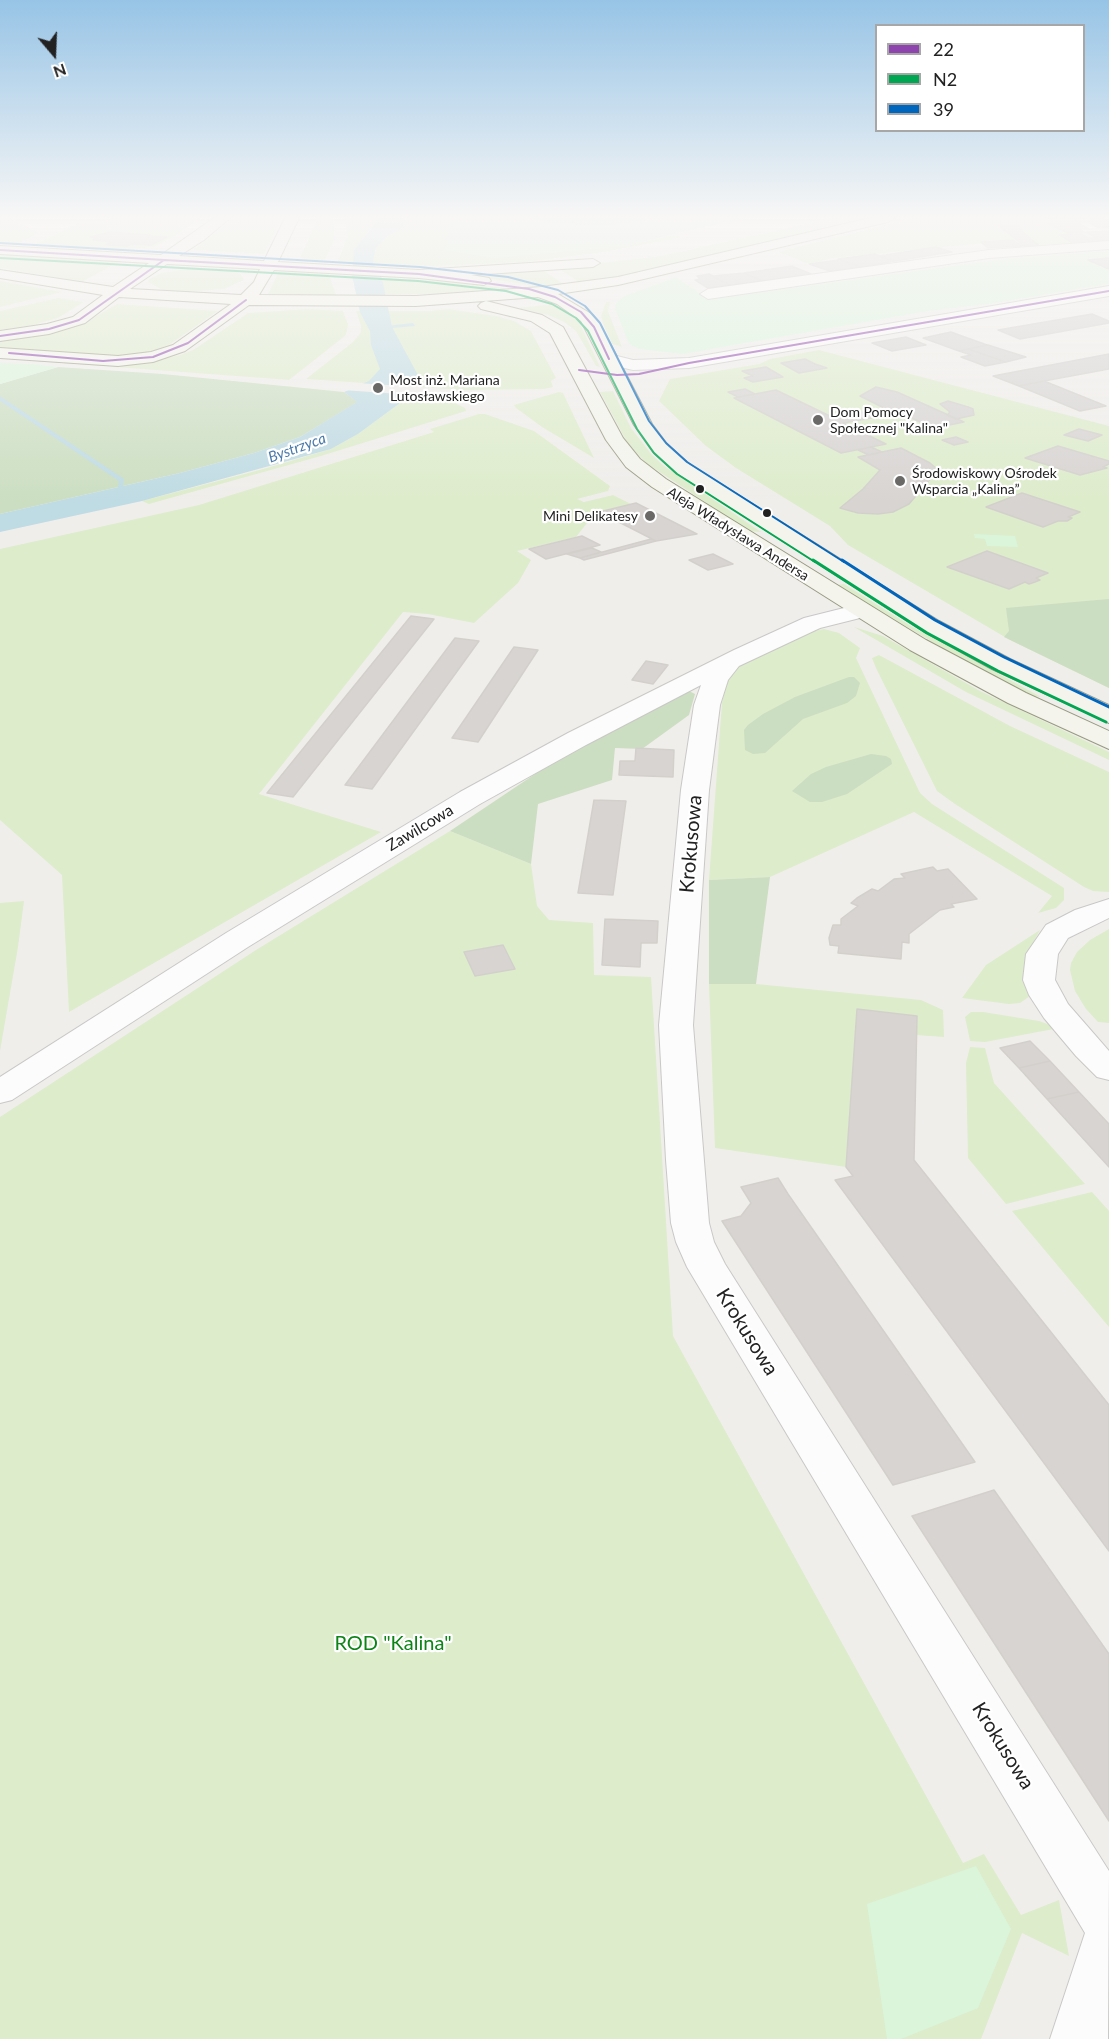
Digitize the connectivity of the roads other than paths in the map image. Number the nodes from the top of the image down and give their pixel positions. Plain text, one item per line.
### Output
1 (88, 313) edge
2 (228, 313) edge
3 (515, 313) edge
4 (580, 313) edge
5 (591, 313) edge
6 (980, 313) edge
7 (587, 318) junction
8 (6, 334) edge
9 (0, 353) edge
10 (613, 367) junction
11 (579, 370) junction
12 (785, 534) junction
13 (750, 542) junction
14 (860, 611) junction
15 (728, 664) junction
16 (1071, 698) junction
17 (1040, 709) junction
18 (1109, 715) edge
19 (1109, 741) edge
20 (1109, 908) edge
21 (1109, 1070) edge
22 (0, 1092) edge
23 (1109, 1921) edge
24 (1109, 1942) edge
25 (1079, 2039) edge

1 - 8 main road
2 - 9 main road
3 - 11 main road, Aleja Władysława Andersa
4 - 7 main road, Aleja Władysława Andersa
5 - 7 main road
6 - 10 street
7 - 10 main road, Aleja Władysława Andersa
10 - 11 street
10 - 12 main road, Aleja Władysława Andersa
11 - 13 main road, Aleja Władysława Andersa
12 - 13 main road
12 - 16 main road, Aleja Władysława Andersa
13 - 14 main road, Aleja Władysława Andersa
14 - 15 street, Zawilcowa
14 - 17 main road, Aleja Władysława Andersa
15 - 22 street, Zawilcowa
15 - 23 street, Krokusowa
16 - 17 main road
16 - 18 main road, Aleja Władysława Andersa
17 - 19 main road, Aleja Władysława Andersa
20 - 21 street
24 - 25 street

